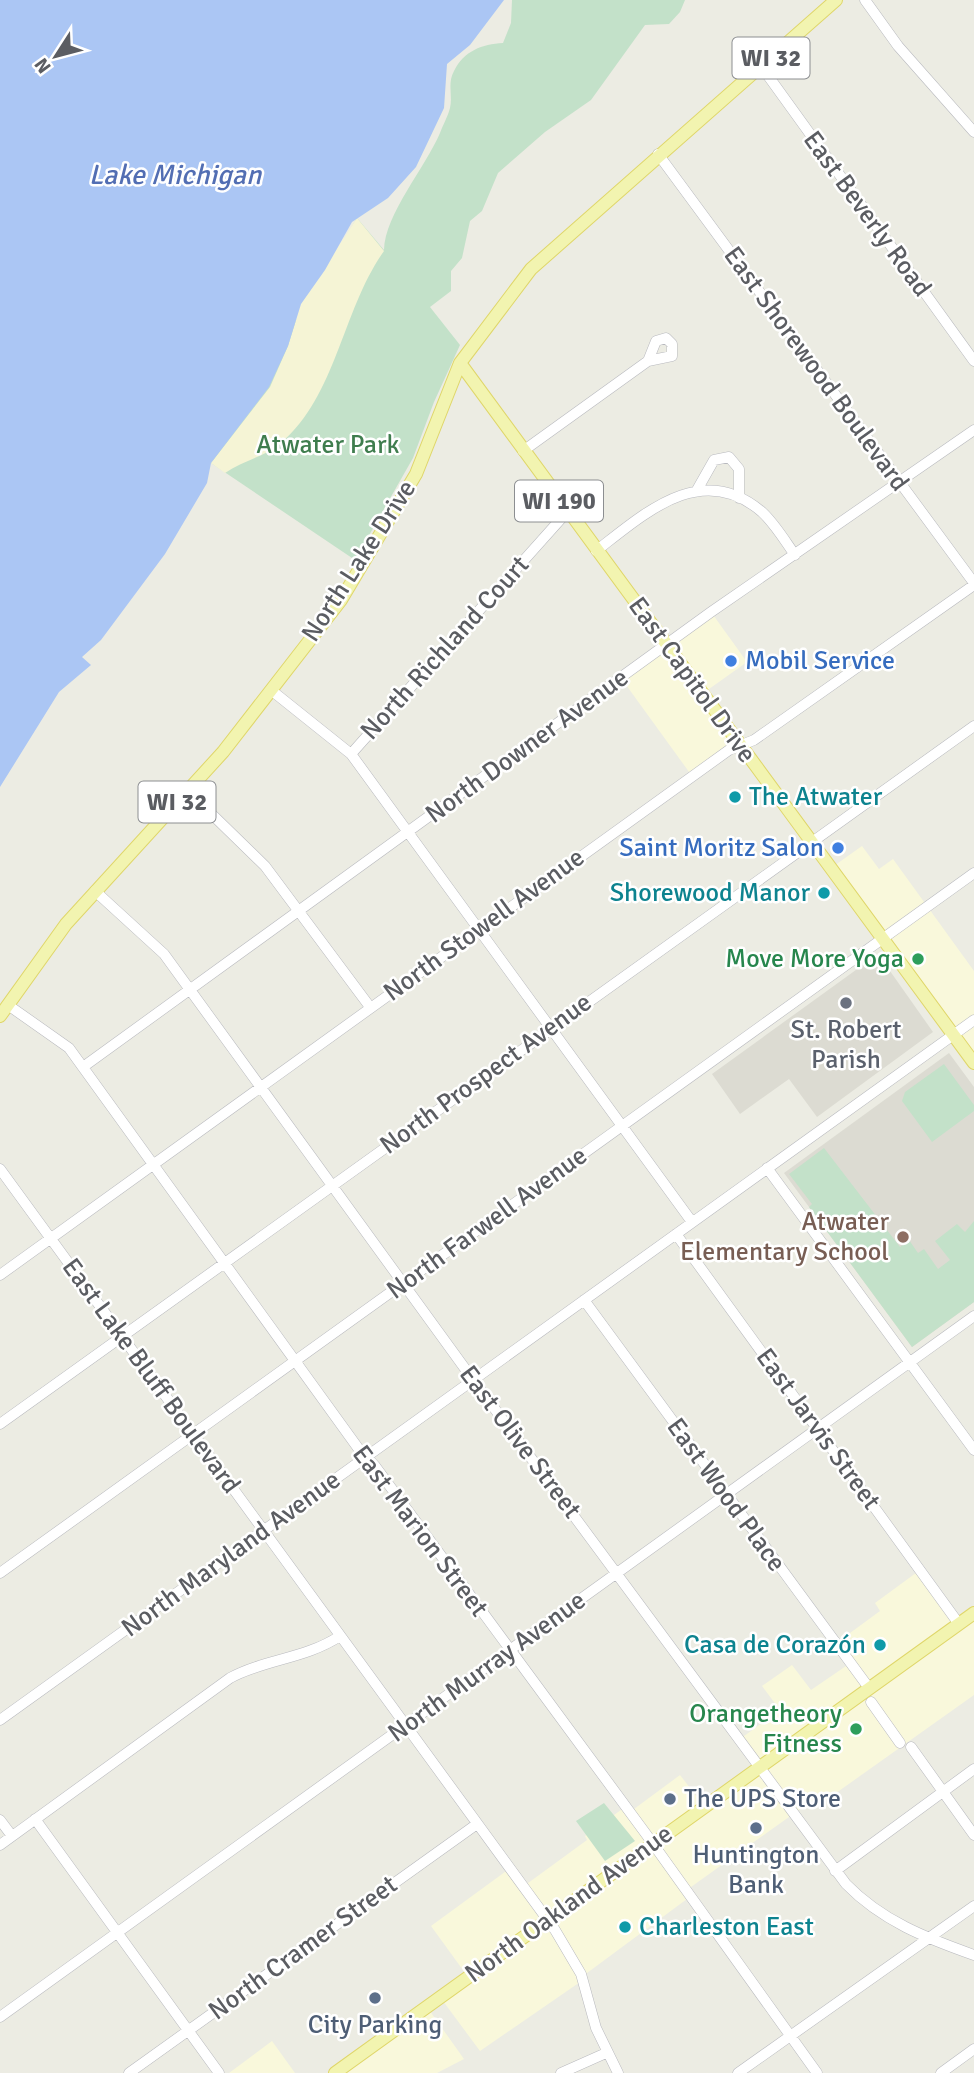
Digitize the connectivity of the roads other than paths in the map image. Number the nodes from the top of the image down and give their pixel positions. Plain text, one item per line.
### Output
1 (836, 0) edge
2 (865, 0) edge
3 (761, 66) junction
4 (969, 123) edge
5 (974, 132) edge
6 (658, 154) junction
7 (648, 361) dead end
8 (974, 361) edge
9 (460, 363) junction
10 (974, 430) edge
11 (523, 451) junction
12 (900, 482) junction
13 (696, 490) junction
14 (739, 498) junction
15 (567, 512) junction
16 (596, 551) junction
17 (795, 555) junction
18 (974, 584) edge
19 (666, 645) junction
20 (271, 690) junction
21 (974, 726) edge
22 (740, 746) junction
23 (351, 754) junction
24 (188, 791) junction
25 (408, 832) junction
26 (810, 841) junction
27 (974, 873) edge
28 (95, 891) junction
29 (299, 911) junction
30 (479, 929) junction
31 (882, 937) junction
32 (190, 990) junction
33 (370, 1007) junction
34 (4, 1011) edge
35 (974, 1020) edge
36 (550, 1027) junction
37 (953, 1035) junction
38 (974, 1063) edge
39 (83, 1067) junction
40 (261, 1086) junction
41 (622, 1125) junction
42 (152, 1164) junction
43 (768, 1168) junction
44 (0, 1170) edge
45 (332, 1184) junction
46 (692, 1222) junction
47 (676, 1234) junction
48 (50, 1239) junction
49 (224, 1262) junction
50 (0, 1275) edge
51 (403, 1283) junction
52 (584, 1300) junction
53 (974, 1315) edge
54 (121, 1336) junction
55 (295, 1361) junction
56 (908, 1363) junction
57 (474, 1379) junction
58 (0, 1424) edge
59 (818, 1428) junction
60 (193, 1433) junction
61 (974, 1450) edge
62 (366, 1457) junction
63 (727, 1495) junction
64 (264, 1530) junction
65 (0, 1573) edge
66 (618, 1573) junction
67 (974, 1613) edge
68 (959, 1624) junction
69 (340, 1636) junction
70 (509, 1651) junction
71 (869, 1688) junction
72 (871, 1702) dead end
73 (0, 1720) edge
74 (405, 1725) junction
75 (760, 1767) junction
76 (974, 1769) edge
77 (943, 1792) junction
78 (35, 1819) junction
79 (0, 1820) edge
80 (477, 1824) junction
81 (974, 1835) edge
82 (12, 1836) junction
83 (653, 1844) junction
84 (0, 1845) edge
85 (835, 1871) junction
86 (974, 1906) edge
87 (548, 1920) junction
88 (117, 1932) junction
89 (926, 1938) junction
90 (974, 1955) edge
91 (0, 2017) edge
92 (188, 2030) junction
93 (790, 2035) junction
94 (974, 2049) edge
95 (606, 2053) junction
96 (129, 2073) edge
97 (219, 2073) edge
98 (335, 2073) edge
99 (561, 2073) edge
100 (618, 2073) edge
101 (738, 2073) edge
102 (817, 2073) edge
103 (940, 2073) edge

1 - 3 main road, North Lake Drive / WI 32
2 - 4 street
3 - 6 main road, North Lake Drive / WI 32
3 - 8 street, East Beverly Road
4 - 5 street
6 - 9 main road, North Lake Drive / WI 32
6 - 12 street, East Shorewood Boulevard
7 - 11 street
9 - 11 main road, East Capitol Drive / WI 190
9 - 20 main road, North Lake Drive / WI 32
10 - 12 street, North Downer Avenue
11 - 15 main road, East Capitol Drive / WI 190
12 - 17 street, North Downer Avenue
12 - 18 street, East Shorewood Boulevard
13 - 14 street
13 - 14 street
13 - 16 street
14 - 17 street
15 - 16 main road, East Capitol Drive / WI 190
15 - 23 street, North Richland Court
16 - 19 main road, East Capitol Drive / WI 190
17 - 19 street, North Downer Avenue
18 - 22 street, North Stowell Avenue
19 - 22 main road, East Capitol Drive / WI 190
19 - 25 street, North Downer Avenue
20 - 23 street
20 - 24 main road, North Lake Drive / WI 32
21 - 26 street, North Prospect Avenue
22 - 26 main road, East Capitol Drive / WI 190
22 - 30 street, North Stowell Avenue
23 - 25 street
24 - 28 main road, North Lake Drive / WI 32
24 - 29 street
25 - 29 street, North Downer Avenue
25 - 30 street
26 - 31 main road, East Capitol Drive / WI 190
26 - 36 street, North Prospect Avenue
27 - 31 street, North Farwell Avenue
28 - 32 street, East Olive Street
28 - 34 main road, North Lake Drive / WI 32
29 - 32 street, North Downer Avenue
29 - 33 street
30 - 33 street, North Stowell Avenue
30 - 36 street
31 - 37 main road, East Capitol Drive / WI 190
31 - 41 street, North Farwell Avenue
32 - 39 street, North Downer Avenue
32 - 40 street, East Olive Street
33 - 40 street, North Stowell Avenue
34 - 39 street, East Marion Street
35 - 37 street, North Maryland Avenue
36 - 41 street
36 - 45 street, North Prospect Avenue
37 - 38 main road, East Capitol Drive / WI 190
37 - 43 street, North Maryland Avenue
39 - 42 street, East Marion Street
40 - 42 street, North Stowell Avenue
40 - 45 street, East Olive Street
41 - 46 street
41 - 51 street, North Farwell Avenue
42 - 48 street, North Stowell Avenue
42 - 49 street, East Marion Street
43 - 46 street, North Maryland Avenue
43 - 56 street
44 - 48 street, East Lake Bluff Boulevard
45 - 49 street, North Prospect Avenue
45 - 51 street, East Olive Street
46 - 47 street, North Maryland Avenue
47 - 52 street, North Maryland Avenue
47 - 59 street, East Jarvis Street
48 - 50 street, North Stowell Avenue
48 - 54 street, East Lake Bluff Boulevard
49 - 54 street, North Prospect Avenue
49 - 55 street, East Marion Street
51 - 55 street, North Farwell Avenue
51 - 57 street, East Olive Street
52 - 57 street, North Maryland Avenue
52 - 63 street, East Wood Place
53 - 56 street, North Murray Avenue
54 - 58 street, North Prospect Avenue
54 - 60 street, East Lake Bluff Boulevard
55 - 60 street, North Farwell Avenue
55 - 62 street, East Marion Street
56 - 59 street, North Murray Avenue
56 - 61 street
57 - 62 street, North Maryland Avenue
57 - 66 street, East Olive Street
59 - 63 street, North Murray Avenue
59 - 68 street, East Jarvis Street
60 - 64 street, East Lake Bluff Boulevard
60 - 65 street, North Farwell Avenue
62 - 64 street, North Maryland Avenue
62 - 70 street, East Marion Street
63 - 66 street, North Murray Avenue
63 - 71 street, East Wood Place
64 - 69 street, East Lake Bluff Boulevard
64 - 73 street, North Maryland Avenue
66 - 70 street, North Murray Avenue
66 - 75 street, East Olive Street
67 - 68 main road, North Oakland Avenue
68 - 71 main road, North Oakland Avenue
69 - 74 street, East Lake Bluff Boulevard
69 - 78 street
70 - 74 street, North Murray Avenue
70 - 83 street, East Marion Street
71 - 75 main road, North Oakland Avenue
72 - 77 street
74 - 80 street, East Lake Bluff Boulevard
74 - 88 street, North Murray Avenue
75 - 83 main road, North Oakland Avenue
75 - 85 street, East Olive Street
76 - 77 street
77 - 81 street
77 - 85 street
78 - 82 street
78 - 88 street
79 - 82 street
80 - 87 street, East Lake Bluff Boulevard
80 - 92 street, North Cramer Street
82 - 84 street
83 - 87 main road, North Oakland Avenue
83 - 93 street, East Marion Street
85 - 89 street, East Olive Street
86 - 89 street
87 - 95 street, East Lake Bluff Boulevard
87 - 98 main road, North Oakland Avenue
88 - 91 street, North Murray Avenue
88 - 92 street
89 - 90 street, East Olive Street
89 - 93 street
92 - 96 street, North Cramer Street
92 - 97 street
93 - 101 street
93 - 102 street, East Marion Street
94 - 103 street
95 - 99 street
95 - 100 street, East Lake Bluff Boulevard

